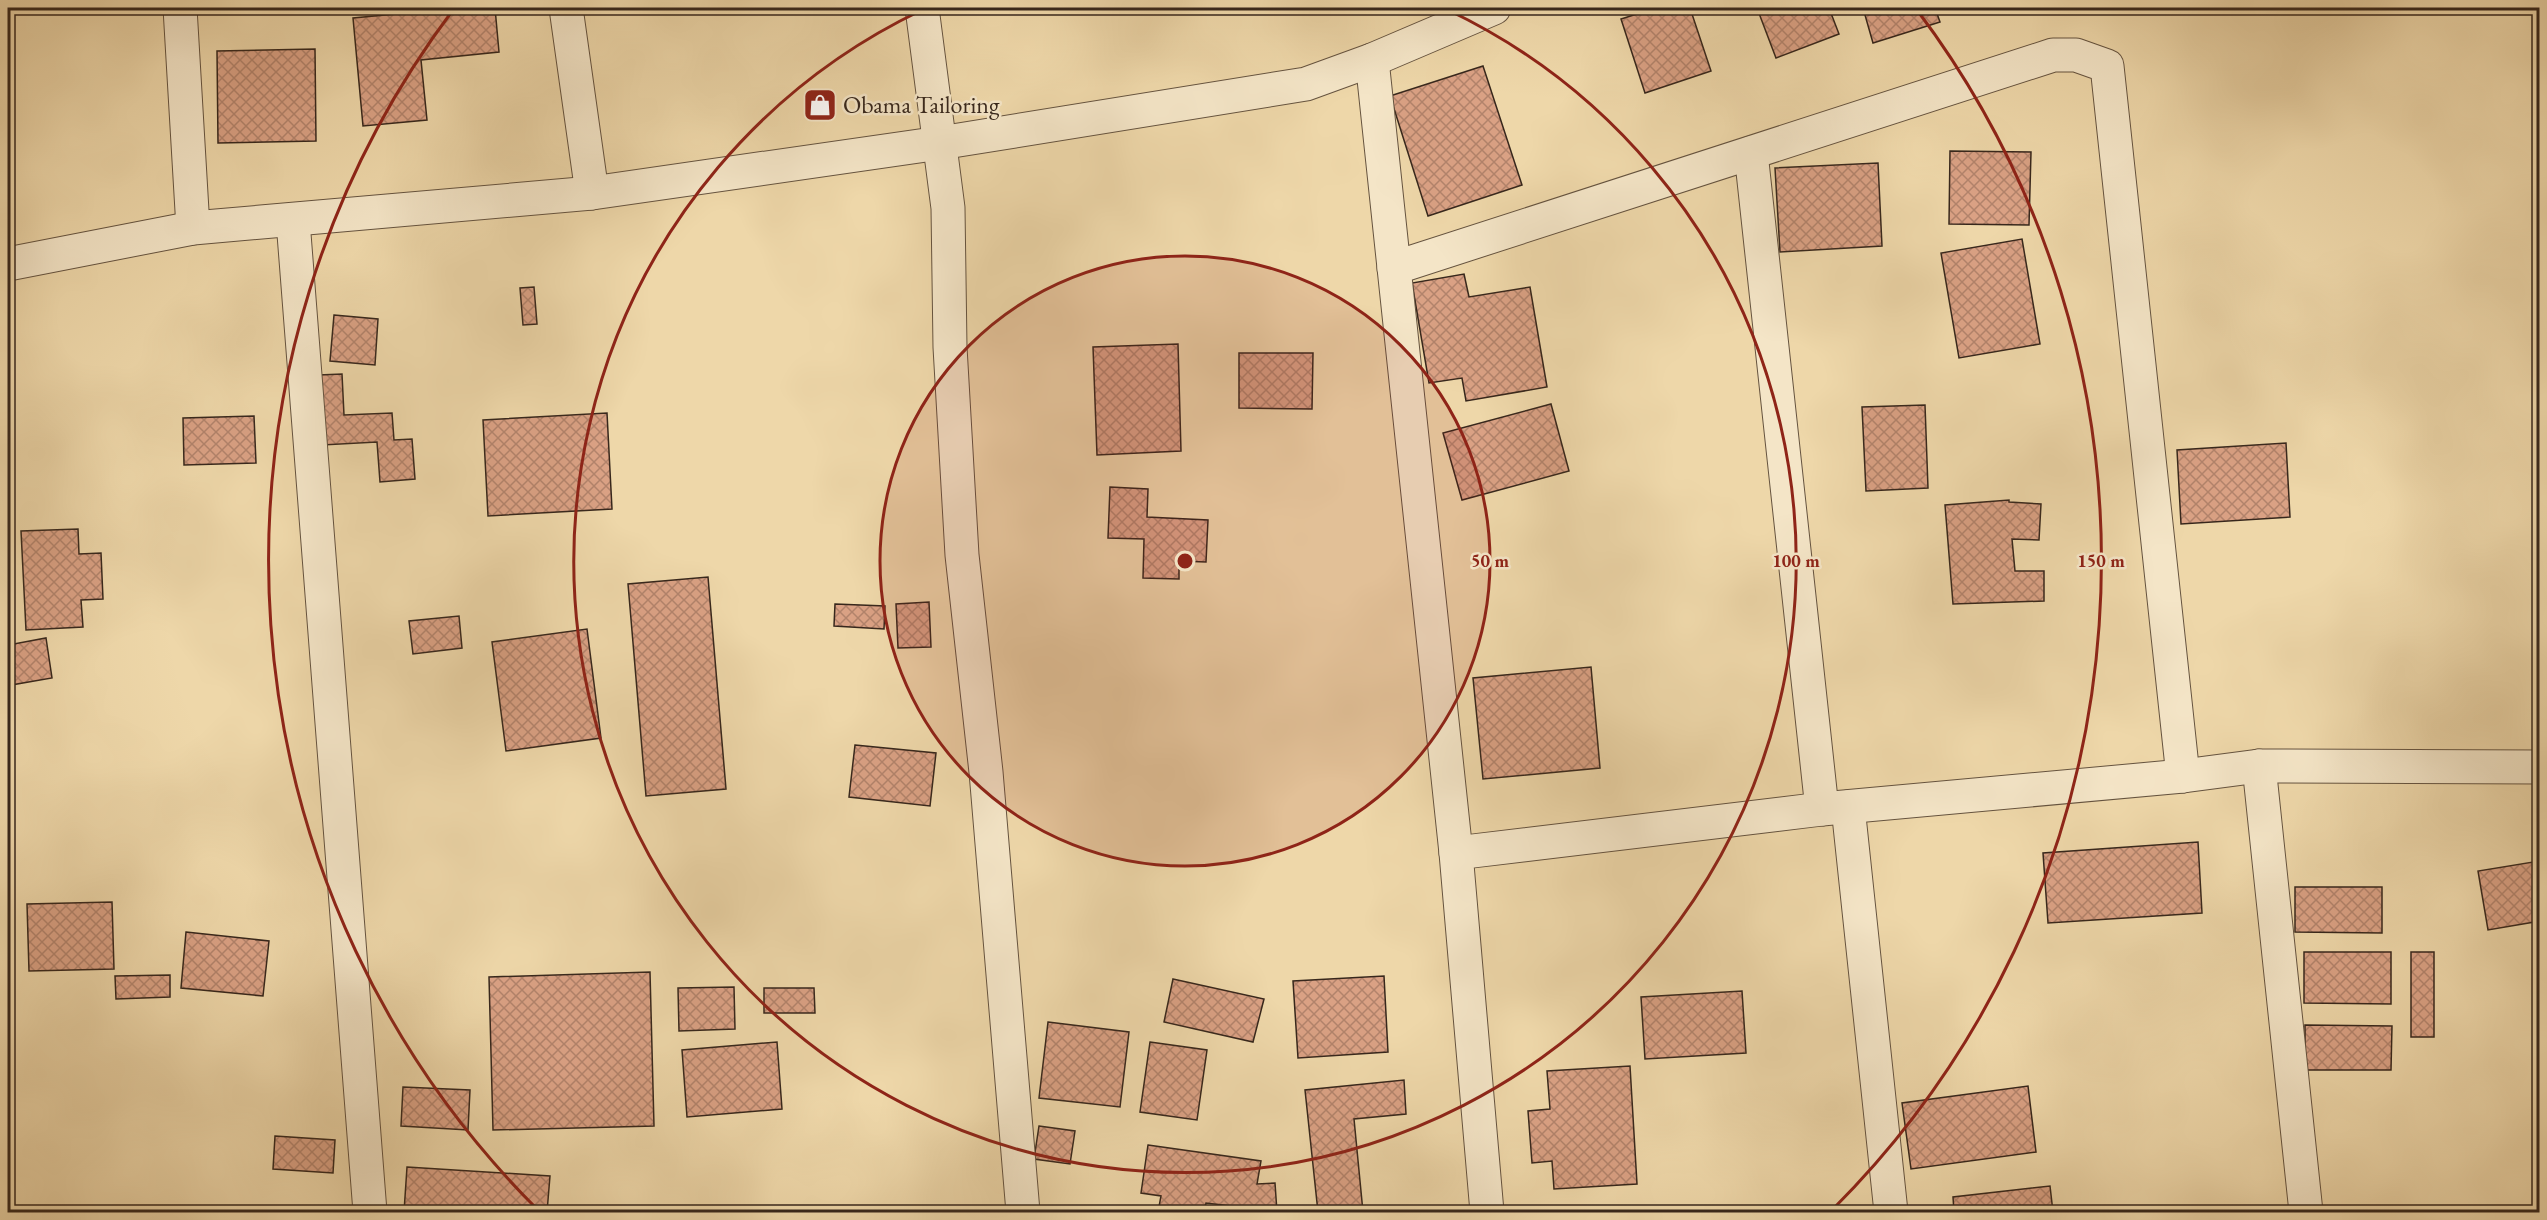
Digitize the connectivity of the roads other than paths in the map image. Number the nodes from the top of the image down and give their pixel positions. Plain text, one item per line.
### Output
1 (180, 8) edge
2 (566, 8) edge
3 (922, 8) edge
4 (1494, 8) edge
5 (1372, 60) junction
6 (940, 143) junction
7 (1751, 153) junction
8 (592, 193) junction
9 (292, 221) junction
10 (193, 228) junction
11 (8, 264) edge
12 (1394, 268) junction
13 (2259, 765) junction
14 (2540, 767) edge
15 (2183, 776) junction
16 (1835, 808) junction
17 (1456, 853) junction
18 (370, 1212) edge
19 (1023, 1212) edge
20 (1487, 1212) edge
21 (1891, 1212) edge
22 (2306, 1212) edge

1 - 10 street
2 - 8 street
3 - 6 street
4 - 5 street
5 - 6 street
5 - 12 street
6 - 8 street
6 - 19 street
7 - 12 street
7 - 15 street
7 - 16 street
8 - 9 street
9 - 10 street
9 - 18 street
10 - 11 street
12 - 17 street
13 - 14 street
13 - 15 street
13 - 22 street
15 - 16 street
16 - 17 street
16 - 21 street
17 - 20 street

